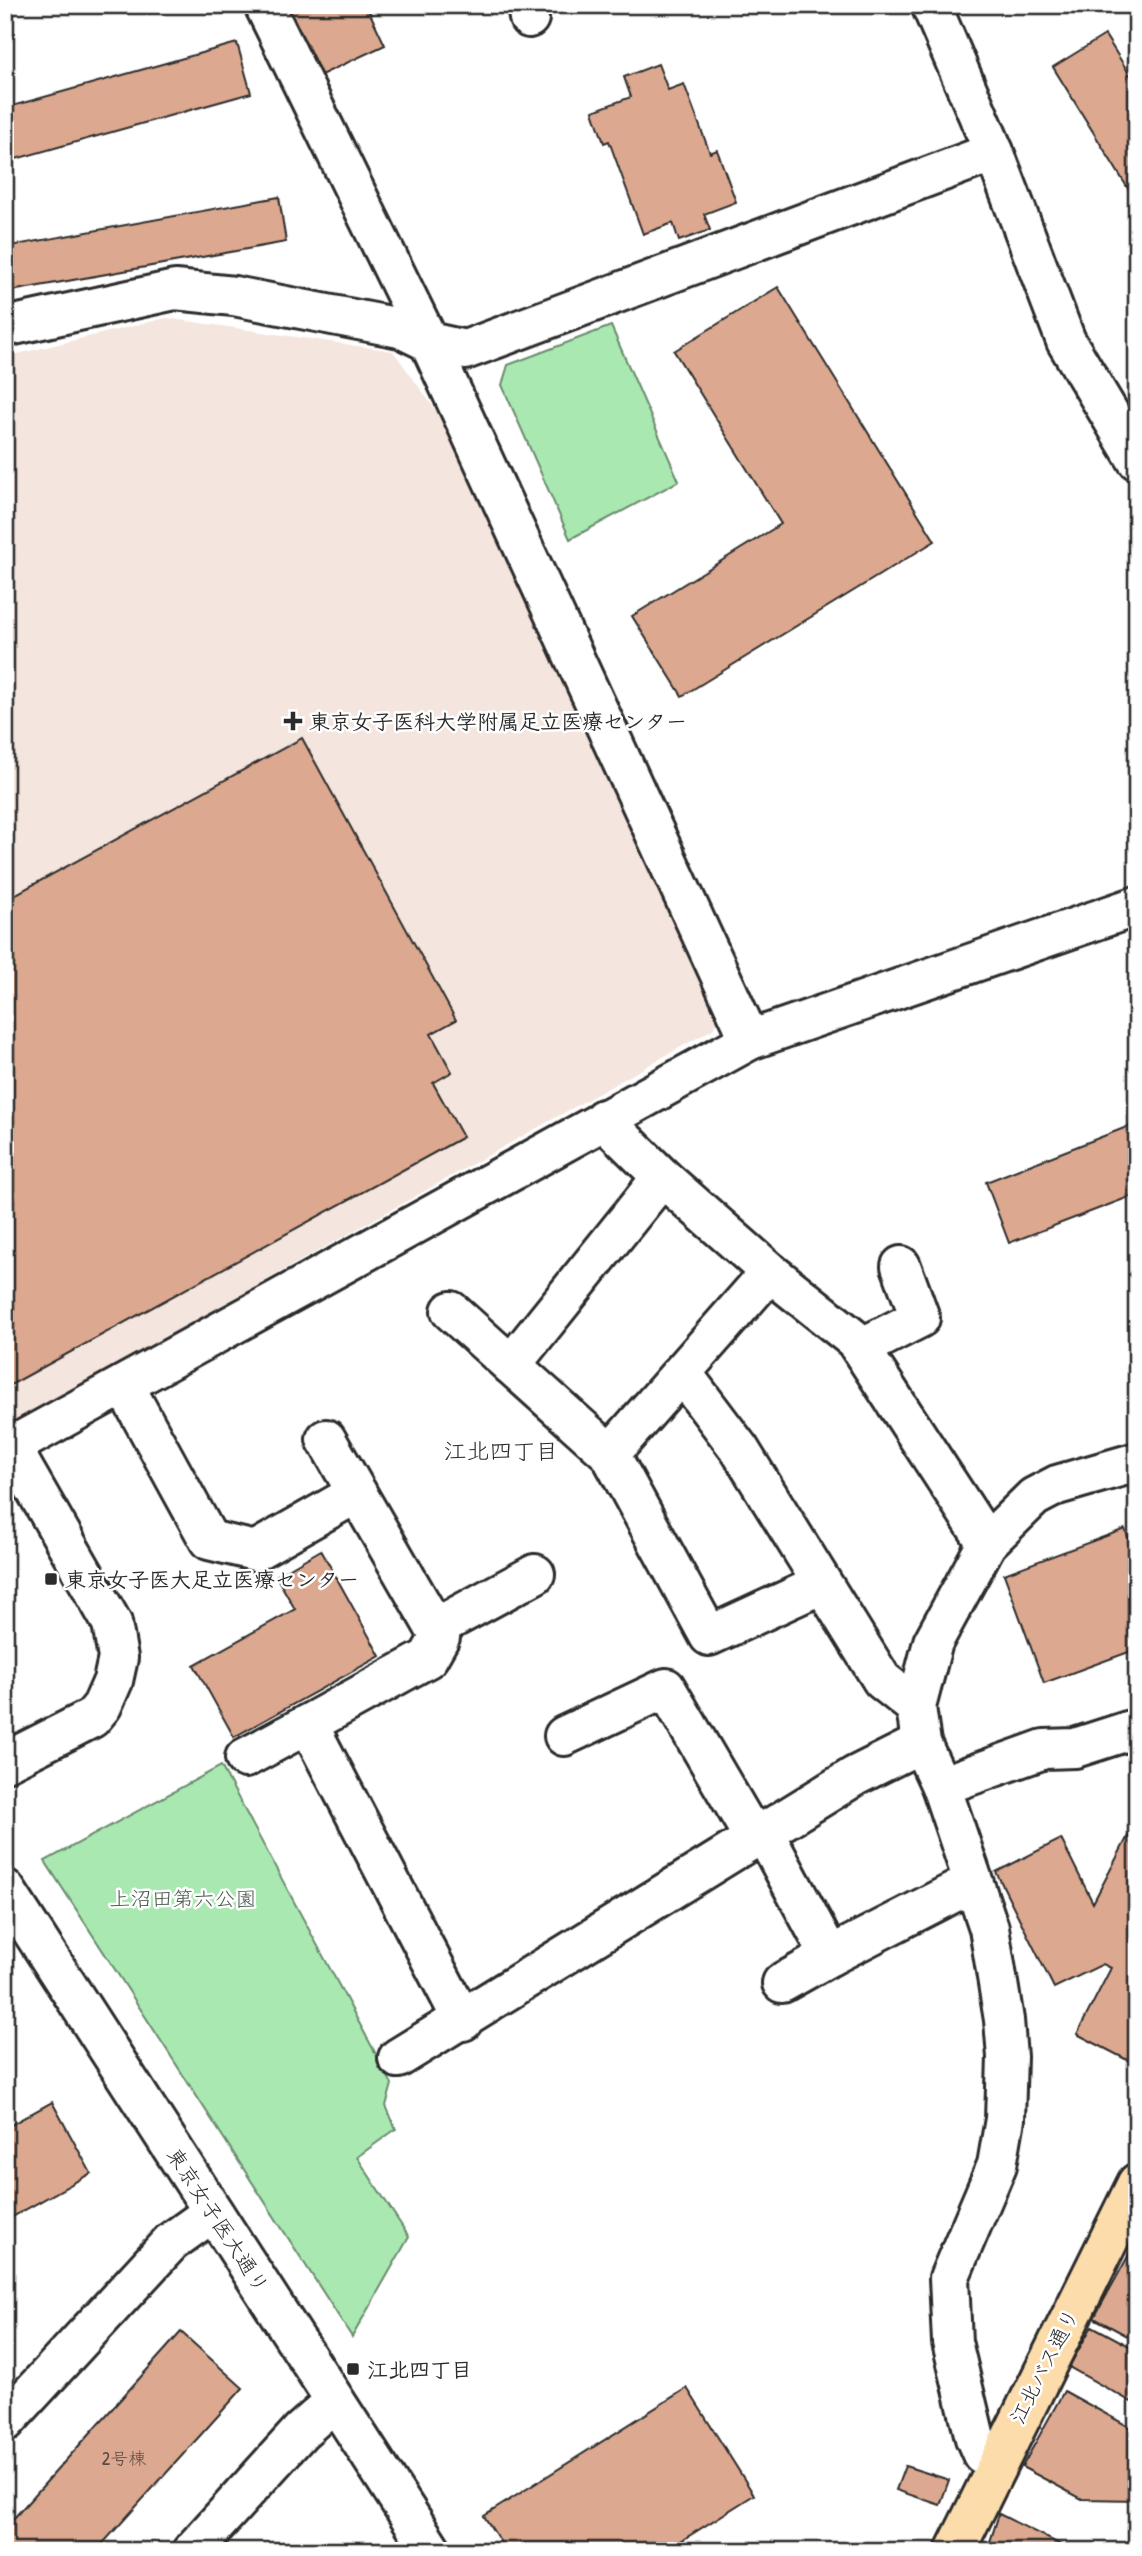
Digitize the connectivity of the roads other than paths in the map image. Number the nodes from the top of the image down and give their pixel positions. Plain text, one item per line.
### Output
1 (264, 5) edge
2 (931, 5) edge
3 (994, 152) junction
4 (5, 327) edge
5 (429, 342) junction
6 (1137, 460) edge
7 (1137, 906) edge
8 (750, 1040) junction
9 (603, 1119) junction
10 (662, 1177) junction
11 (901, 1266) dead end
12 (770, 1272) junction
13 (451, 1311) dead end
14 (861, 1348) junction
15 (511, 1365) junction
16 (682, 1373) junction
17 (124, 1385) junction
18 (327, 1439) dead end
19 (8, 1448) edge
20 (610, 1454) junction
21 (1137, 1462) edge
22 (357, 1493) junction
23 (987, 1543) junction
24 (535, 1574) dead end
25 (822, 1584) junction
26 (435, 1628) junction
27 (308, 1724) junction
28 (918, 1725) junction
29 (1137, 1728) edge
30 (564, 1736) dead end
31 (245, 1758) dead end
32 (5, 1762) edge
33 (941, 1786) junction
34 (764, 1833) junction
35 (972, 1883) junction
36 (6, 1893) edge
37 (830, 1956) junction
38 (782, 1983) dead end
39 (463, 2021) junction
40 (398, 2058) dead end
41 (1137, 2183) edge
42 (213, 2212) junction
43 (334, 2402) junction
44 (5, 2421) edge
45 (996, 2462) junction
46 (192, 2551) edge
47 (432, 2551) edge
48 (955, 2551) edge

1 - 5 street
2 - 3 street
3 - 5 street
3 - 6 street
4 - 5 street
5 - 8 street
7 - 8 street
8 - 9 street
9 - 10 street
9 - 17 street
10 - 12 street
10 - 15 street
11 - 14 street
12 - 14 street
12 - 16 street
13 - 15 street
14 - 23 street
15 - 20 street
16 - 20 street
16 - 25 street
17 - 19 street
17 - 22 street
18 - 22 street
19 - 32 street
20 - 25 street
21 - 23 street
22 - 26 street
23 - 28 street
24 - 26 street
25 - 28 street
26 - 27 street
27 - 31 street
27 - 39 street
28 - 33 street
28 - 34 street
29 - 33 street
30 - 34 street
33 - 35 street
34 - 37 street
34 - 39 street
35 - 37 street
35 - 45 street
36 - 42 street, 東京女子医大通り
37 - 38 street
39 - 40 street
41 - 45 main road, 江北バス通り
42 - 43 street, 東京女子医大通り
42 - 44 street
43 - 46 street
43 - 47 street, 東京女子医大通り
45 - 48 main road, 江北バス通り

